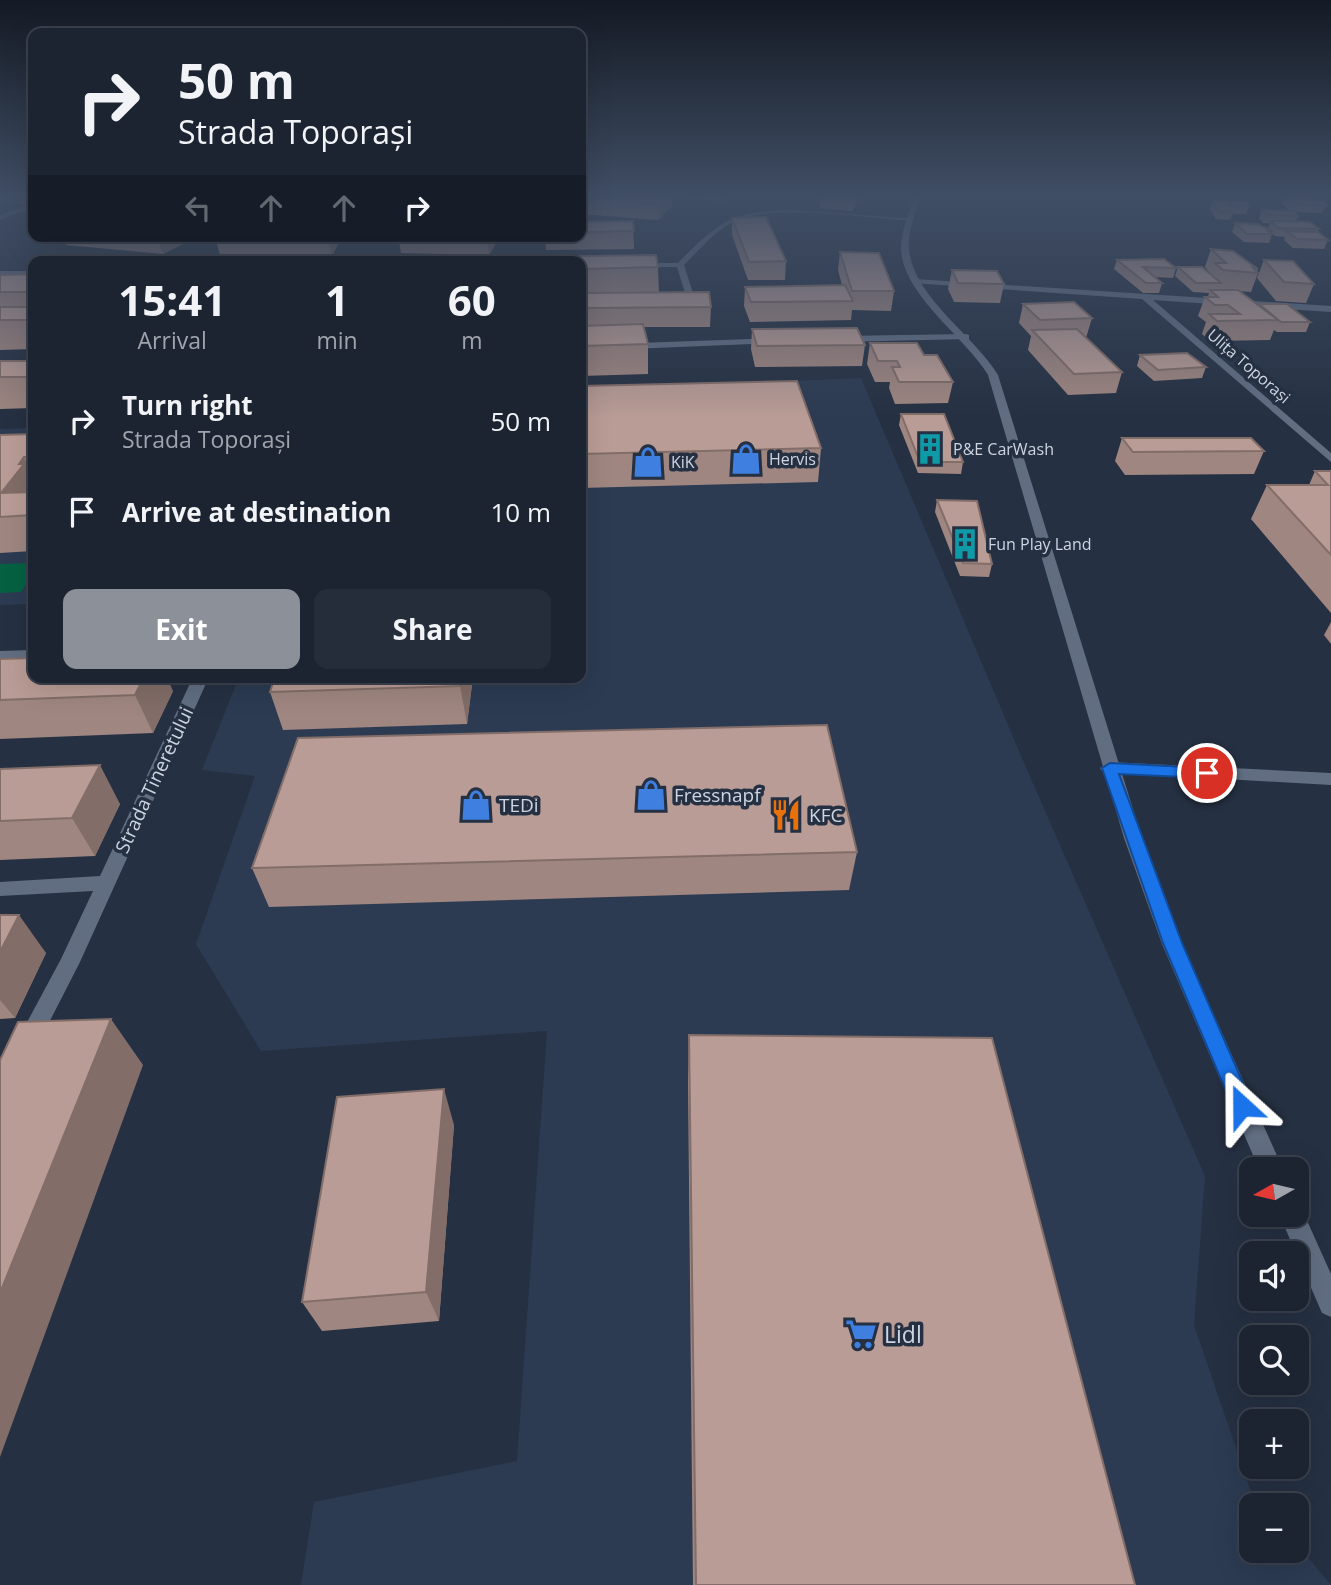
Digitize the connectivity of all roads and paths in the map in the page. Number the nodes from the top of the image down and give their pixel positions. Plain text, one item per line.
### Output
1 (682, 271) edge
2 (912, 271) edge
3 (28, 272) edge
4 (0, 273) edge
5 (915, 281) junction
6 (1145, 297) junction
7 (661, 303) edge
8 (1331, 309) edge
9 (966, 337) junction
10 (834, 339) edge
11 (781, 340) edge
12 (586, 348) edge
13 (1331, 459) edge
14 (28, 655) edge
15 (0, 656) edge
16 (198, 683) edge
17 (1110, 768) junction
18 (1331, 779) edge
19 (106, 883) junction
20 (0, 889) edge
21 (20, 1056) edge
22 (1266, 1157) edge
23 (1297, 1227) edge
24 (1331, 1304) edge

1 - 7 street
2 - 5 street
3 - 4 street
5 - 6 street
5 - 9 street
6 - 8 street
6 - 13 street, Ulița Toporași
9 - 10 street
9 - 17 street
11 - 12 street
14 - 15 street
16 - 19 street, Strada Tineretului
17 - 18 street
17 - 22 street
19 - 20 street
19 - 21 street, Strada Tineretului
23 - 24 street

